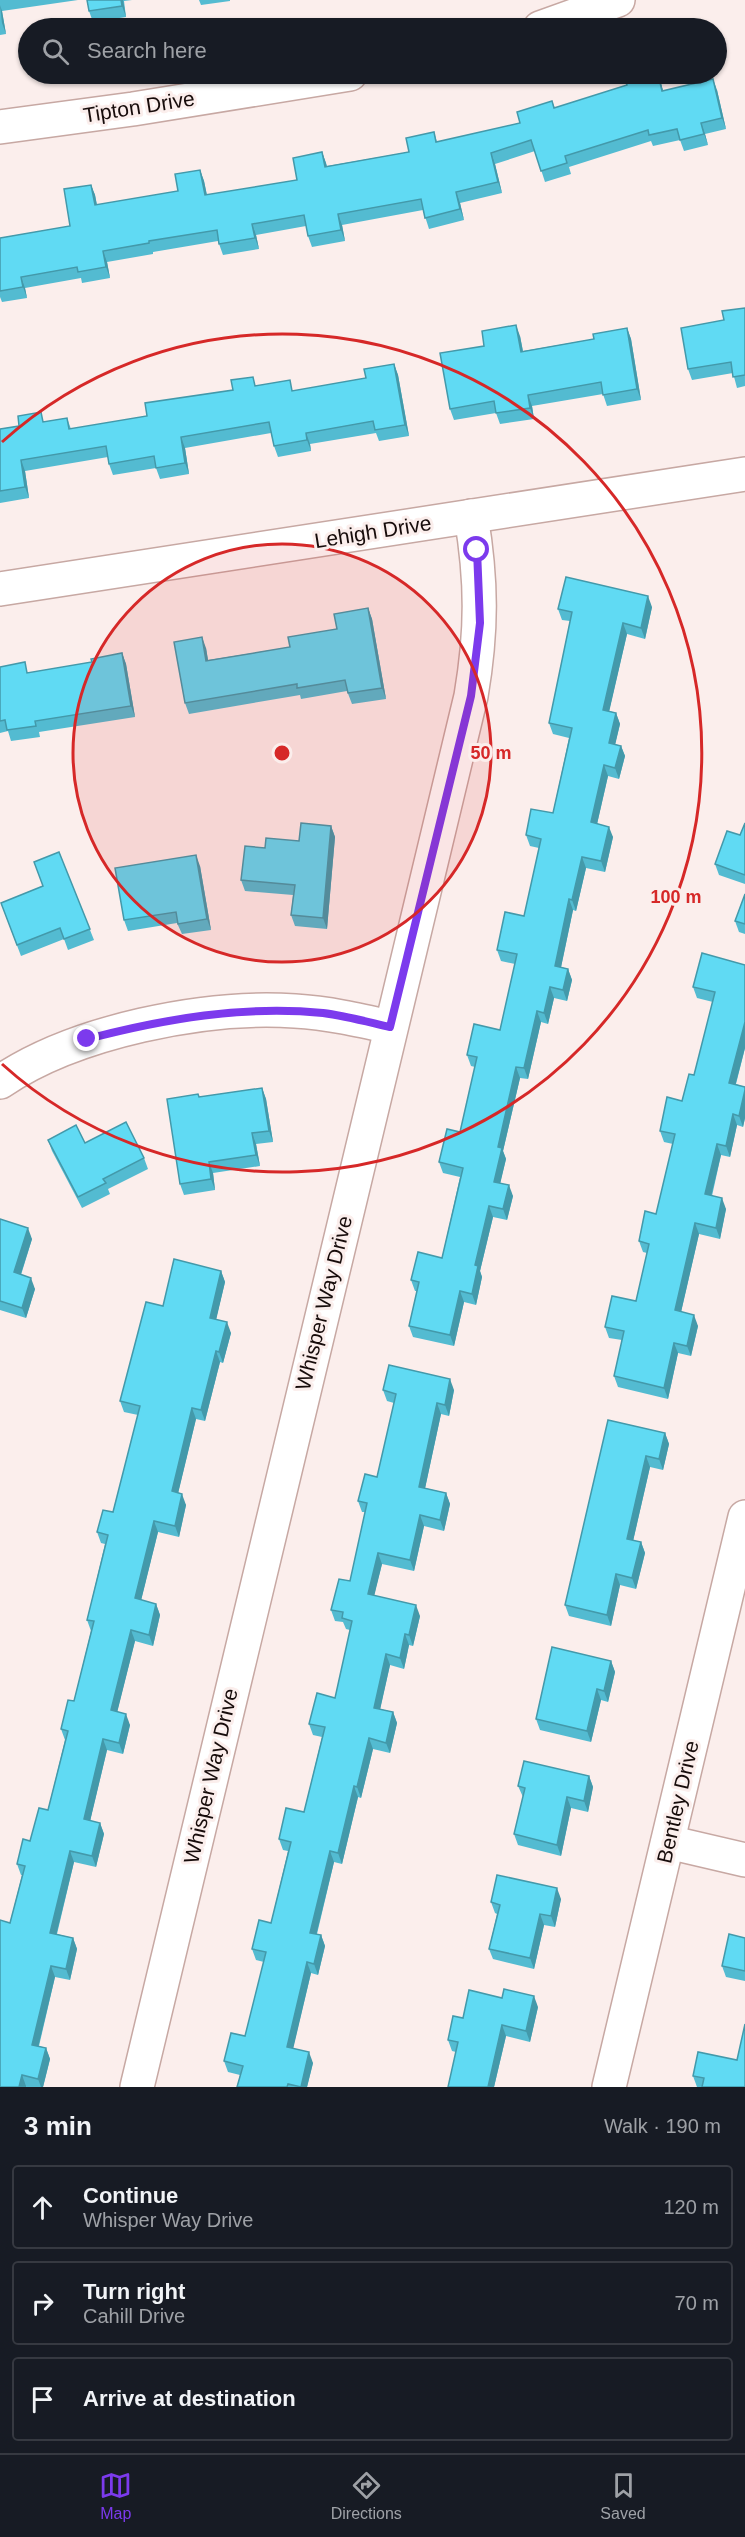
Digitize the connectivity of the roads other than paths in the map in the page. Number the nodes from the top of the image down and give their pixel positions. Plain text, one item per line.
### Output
1 (618, 0) edge
2 (568, 18) edge
3 (288, 84) edge
4 (0, 128) edge
5 (745, 474) edge
6 (471, 516) junction
7 (0, 589) edge
8 (390, 1027) junction
9 (0, 1082) edge
10 (745, 1517) edge
11 (668, 1842) junction
12 (745, 1860) edge
13 (137, 2087) edge
14 (609, 2087) edge

1 - 2 street
3 - 4 street, Tipton Drive
5 - 6 street, Lehigh Drive
6 - 7 street, Lehigh Drive
6 - 8 street, Whisper Way Drive
8 - 9 street
8 - 13 street, Whisper Way Drive
10 - 11 street, Bentley Drive
11 - 12 street
11 - 14 street, Bentley Drive

